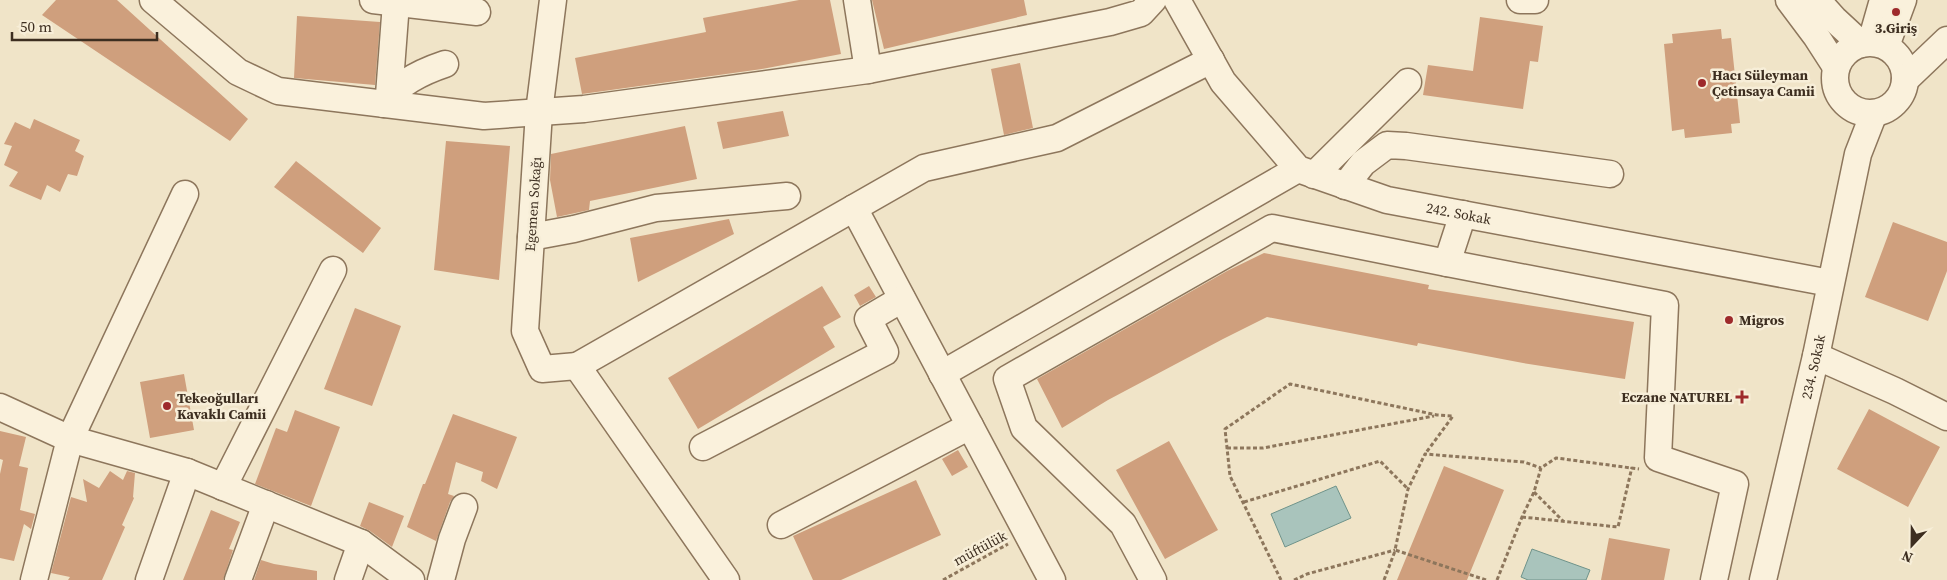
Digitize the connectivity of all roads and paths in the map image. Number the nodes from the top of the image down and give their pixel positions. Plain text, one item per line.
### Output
1 (153, 0) edge
2 (553, 0) edge
3 (857, 0) edge
4 (1153, 0) edge
5 (1177, 0) edge
6 (1520, 0) edge
7 (1535, 0) edge
8 (1789, 0) edge
9 (1817, 0) edge
10 (1883, 0) edge
11 (1903, 0) edge
12 (385, 1) edge
13 (477, 12) dead end
14 (1947, 38) edge
15 (1878, 46) junction
16 (1211, 60) junction
17 (445, 64) dead end
18 (1836, 68) junction
19 (868, 70) junction
20 (1905, 80) junction
21 (1408, 82) dead end
22 (386, 99) junction
23 (1849, 106) junction
24 (539, 112) junction
25 (1874, 113) junction
26 (1858, 154) junction
27 (1306, 172) junction
28 (1610, 174) dead end
29 (1345, 186) junction
30 (185, 194) dead end
31 (787, 196) dead end
32 (854, 208) junction
33 (1463, 214) junction
34 (531, 237) junction
35 (1447, 263) junction
36 (333, 270) dead end
37 (1830, 282) junction
38 (902, 299) junction
39 (1816, 356) junction
40 (577, 366) junction
41 (942, 374) junction
42 (0, 407) edge
43 (1438, 416) junction
44 (1947, 417) edge
45 (970, 426) junction
46 (70, 439) junction
47 (703, 447) dead end
48 (1227, 448) junction
49 (1425, 454) junction
50 (1541, 468) junction
51 (1632, 468) junction
52 (1642, 469) dead end
53 (187, 472) junction
54 (223, 487) junction
55 (1408, 489) junction
56 (1534, 492) junction
57 (1244, 502) junction
58 (266, 504) junction
59 (464, 507) dead end
60 (1522, 517) junction
61 (1564, 523) junction
62 (781, 525) dead end
63 (1016, 540) dead end
64 (361, 543) junction
65 (1395, 550) junction
66 (1042, 577) edge
67 (34, 580) edge
68 (149, 580) edge
69 (238, 580) edge
70 (348, 580) edge
71 (411, 580) edge
72 (441, 580) edge
73 (726, 580) edge
74 (943, 580) edge
75 (1154, 580) edge
76 (1281, 580) edge
77 (1294, 580) edge
78 (1384, 580) edge
79 (1486, 580) edge
80 (1497, 580) edge
81 (1714, 580) edge
82 (1763, 580) edge

1 - 22 street
2 - 24 street, Egemen Sokağı
3 - 19 street
4 - 19 street
5 - 16 street, 242. Sokak
6 - 7 street
8 - 18 street
9 - 15 street
10 - 15 street
11 - 15 street
12 - 13 street
12 - 22 street
14 - 15 street
14 - 20 street
15 - 18 street
15 - 20 street
16 - 27 street, 242. Sokak
16 - 32 street
17 - 22 street
18 - 23 street
19 - 24 street
20 - 25 street
21 - 27 street
22 - 24 street
23 - 25 street
23 - 26 street, 234. Sokak
24 - 34 street, Egemen Sokağı
25 - 26 street, 234. Sokak
26 - 37 street, 234. Sokak
27 - 29 street, 242. Sokak
27 - 41 street
28 - 29 street
29 - 33 street, 242. Sokak
30 - 46 street
31 - 34 street
32 - 38 street
32 - 40 street
33 - 35 street
33 - 37 street, 242. Sokak
34 - 40 street, Egemen Sokağı
35 - 75 street
35 - 81 street
36 - 54 street
37 - 39 street, 234. Sokak
38 - 41 street
38 - 47 street
39 - 44 street
39 - 82 street, 234. Sokak
40 - 73 street
41 - 45 street
42 - 46 street
43 - 48 path
43 - 48 path
43 - 49 path
45 - 62 street
45 - 66 street
46 - 53 street
46 - 67 street
48 - 57 path
49 - 50 path
49 - 55 path
50 - 51 path
50 - 56 path
51 - 52 path
51 - 61 path
53 - 54 street
53 - 68 street
54 - 58 street
55 - 57 path
55 - 65 path
56 - 60 path
56 - 61 path
57 - 76 path
58 - 64 street
58 - 69 street
59 - 72 street
60 - 61 path
60 - 80 path
63 - 74 path, müftülük
64 - 70 street
64 - 71 street
65 - 77 path
65 - 78 path
65 - 79 path

